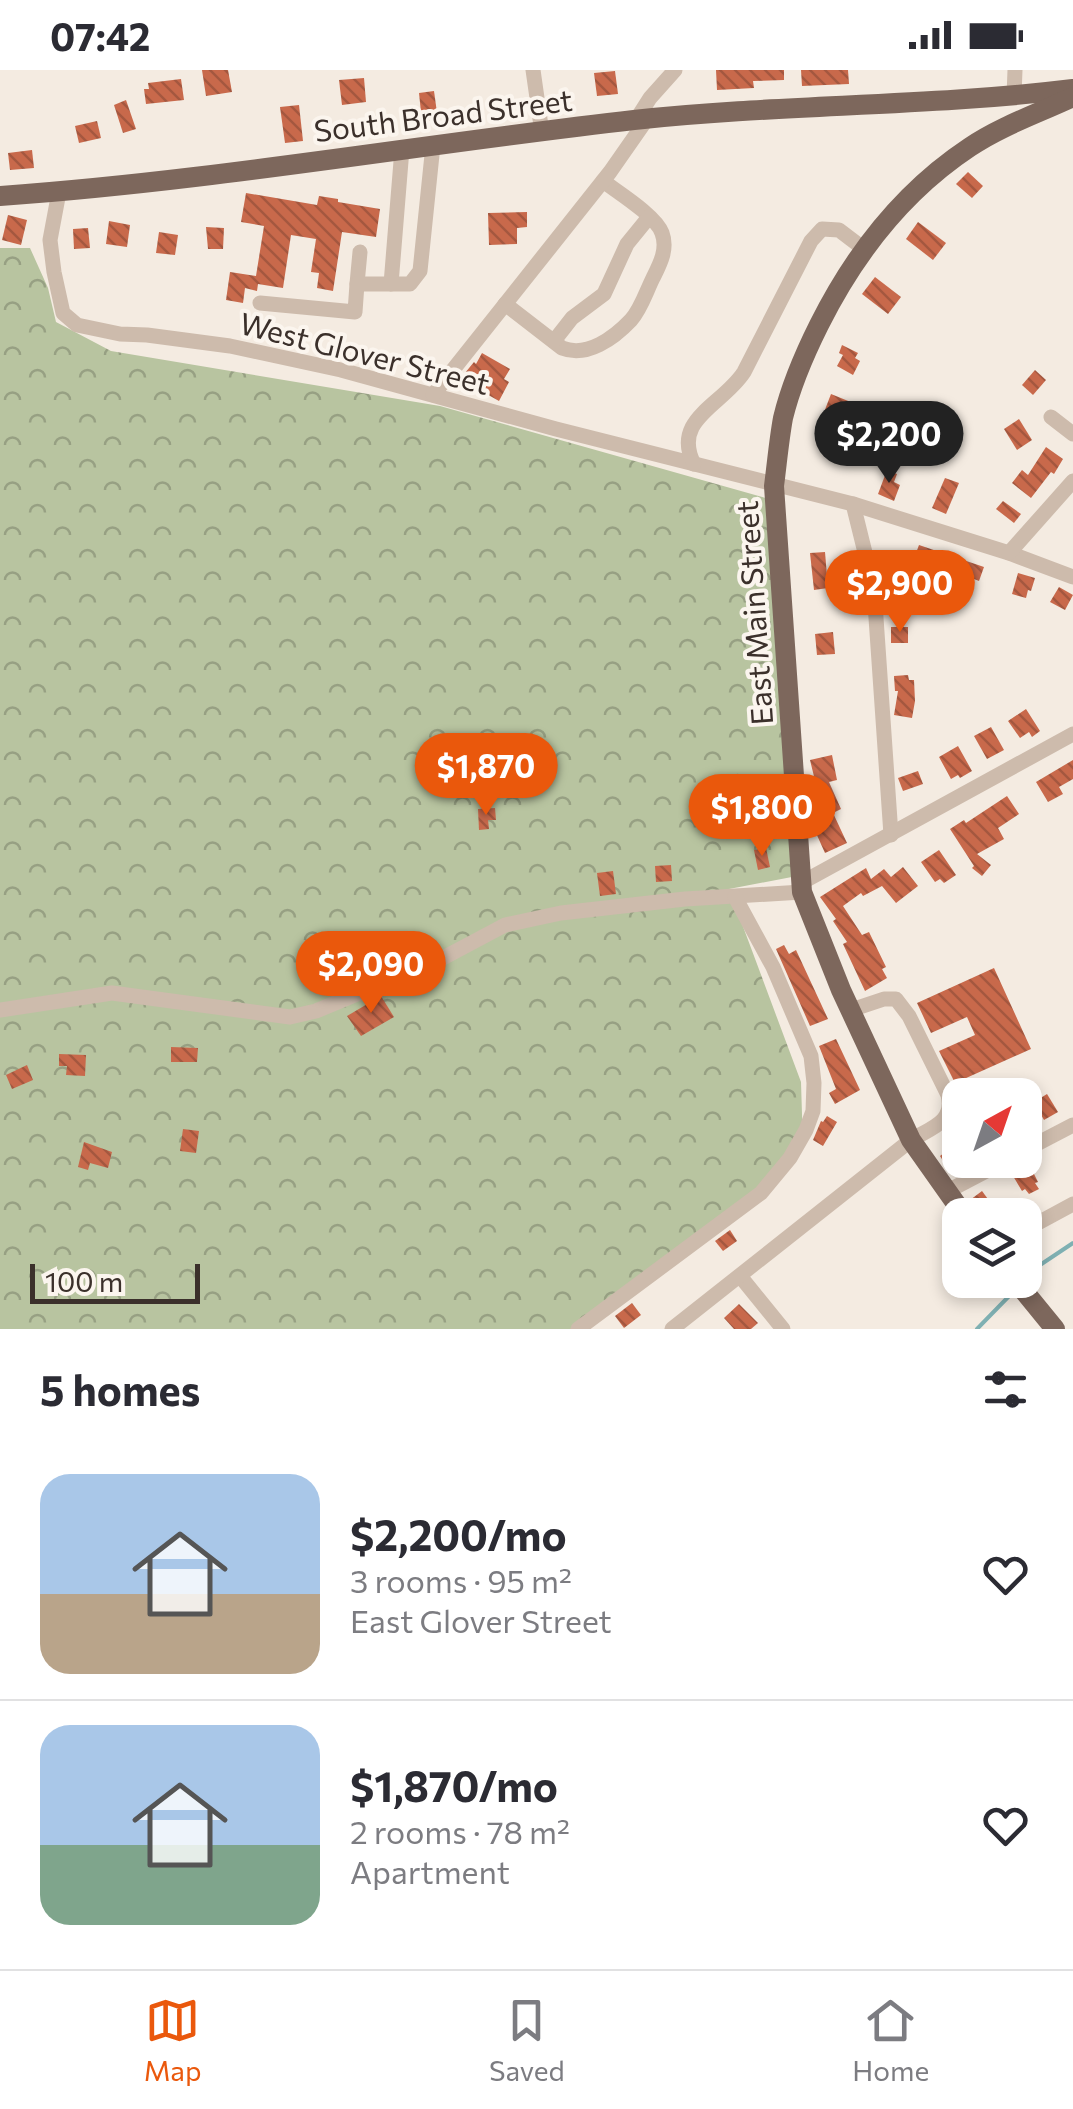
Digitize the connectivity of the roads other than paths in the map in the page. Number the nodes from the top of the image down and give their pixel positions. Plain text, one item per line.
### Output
1 (533, 70) edge
2 (675, 70) edge
3 (1015, 70) edge
4 (1073, 89) edge
5 (1014, 96) junction
6 (1073, 97) edge
7 (642, 119) junction
8 (1016, 122) junction
9 (542, 132) junction
10 (433, 145) junction
11 (402, 149) junction
12 (604, 181) junction
13 (59, 192) junction
14 (0, 196) edge
15 (649, 217) junction
16 (864, 248) junction
17 (360, 252) dead end
18 (357, 284) junction
19 (391, 284) junction
20 (260, 303) dead end
21 (505, 304) junction
22 (554, 341) junction
23 (433, 395) junction
24 (1051, 417) dead end
25 (1073, 434) edge
26 (694, 464) junction
27 (1073, 481) edge
28 (774, 486) junction
29 (853, 504) junction
30 (1009, 553) junction
31 (1073, 577) edge
32 (1073, 734) edge
33 (891, 835) junction
34 (801, 888) junction
35 (735, 897) junction
36 (0, 1010) edge
37 (850, 1010) junction
38 (1073, 1126) edge
39 (911, 1140) junction
40 (1042, 1142) edge
41 (973, 1178) edge
42 (946, 1192) junction
43 (951, 1198) edge
44 (1073, 1204) edge
45 (1042, 1221) edge
46 (740, 1276) junction
47 (1029, 1298) edge
48 (578, 1329) edge
49 (672, 1329) edge
50 (782, 1329) edge
51 (1055, 1329) edge

1 - 9 street
2 - 7 street
3 - 5 street
4 - 5 main road, South Broad Street
5 - 7 main road, South Broad Street
5 - 8 main road
6 - 8 main road, East Main Street
7 - 9 main road, South Broad Street
7 - 12 street
8 - 16 main road, East Main Street
9 - 10 main road, South Broad Street
10 - 11 main road, South Broad Street
10 - 19 street
11 - 13 main road, South Broad Street
11 - 19 street
12 - 15 street
12 - 21 street
13 - 14 main road, South Broad Street
13 - 23 street, West Glover Street
15 - 22 street
15 - 22 street
16 - 26 street
16 - 28 main road, East Main Street
17 - 18 street
18 - 19 street
18 - 20 street
21 - 22 street
21 - 23 street
23 - 26 street, West Glover Street
24 - 25 street
26 - 28 street, West Glover Street
27 - 30 street
28 - 29 street, West Glover Street
28 - 34 main road, East Main Street
29 - 30 street, West Glover Street
29 - 33 street
30 - 31 street, West Glover Street
32 - 33 street
33 - 34 street
34 - 35 street
34 - 37 main road, East Main Street
35 - 36 street
35 - 48 street
37 - 39 main road, East Main Street
37 - 39 street
38 - 40 street
39 - 42 main road, East Main Street
39 - 46 street
41 - 42 street
42 - 43 main road, East Main Street
44 - 45 street
46 - 49 street
46 - 50 street
47 - 51 main road

